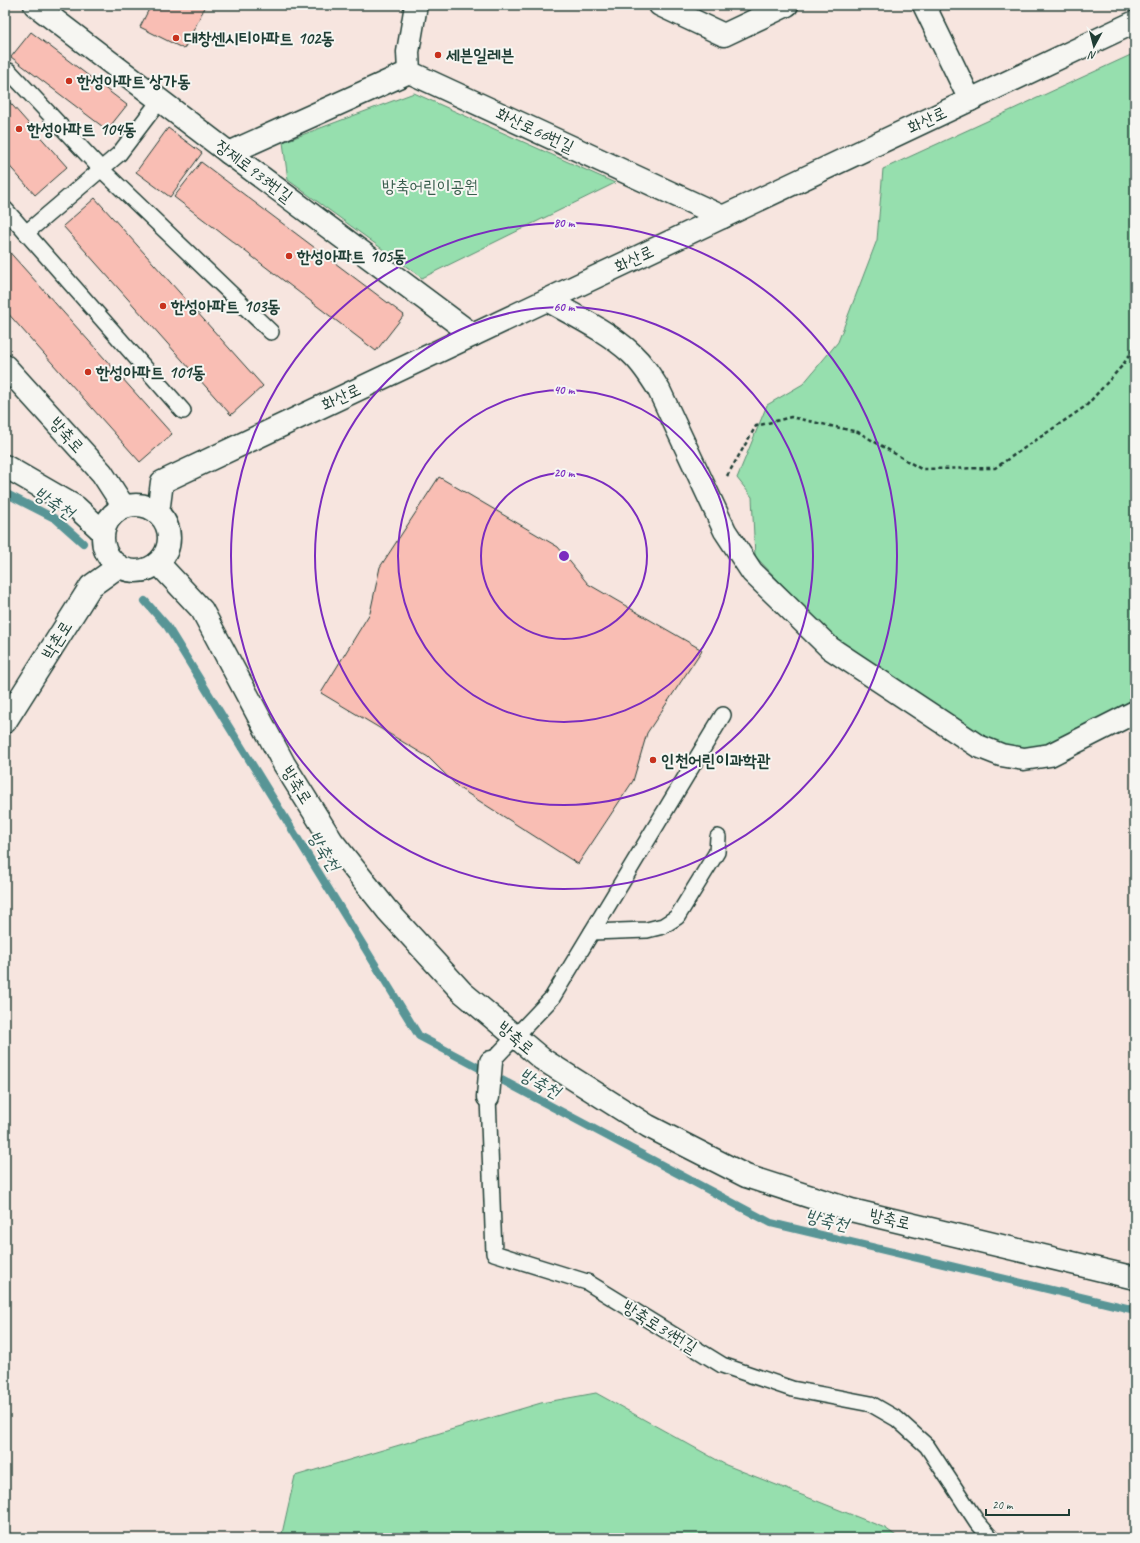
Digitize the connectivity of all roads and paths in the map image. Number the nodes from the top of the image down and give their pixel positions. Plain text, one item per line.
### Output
1 (35, 5) edge
2 (416, 5) edge
3 (660, 5) edge
4 (787, 5) edge
5 (924, 5) edge
6 (1135, 22) edge
7 (8, 71) dead end
8 (409, 72) junction
9 (160, 100) junction
10 (970, 100) junction
11 (229, 153) junction
12 (101, 169) junction
13 (5, 209) edge
14 (723, 217) junction
15 (26, 233) junction
16 (547, 300) junction
17 (271, 332) dead end
18 (474, 335) junction
19 (1135, 347) edge
20 (5, 366) edge
21 (183, 411) dead end
22 (5, 466) edge
23 (712, 503) junction
24 (124, 507) junction
25 (158, 513) junction
26 (103, 532) junction
27 (158, 563) junction
28 (119, 566) junction
29 (1135, 712) edge
30 (723, 715) dead end
31 (5, 722) edge
32 (718, 837) dead end
33 (592, 932) junction
34 (515, 1037) junction
35 (491, 1062) joint
36 (488, 1098) joint
37 (1135, 1278) edge
38 (991, 1538) edge

1 - 9 street, 장제로933번길
2 - 8 street
3 - 4 street
5 - 10 street
6 - 10 street, 화산로
7 - 12 lane
8 - 11 street
8 - 14 street, 화산로66번길
9 - 11 street, 장제로933번길
9 - 12 lane
10 - 14 street, 화산로
11 - 18 street, 장제로933번길
12 - 15 lane
12 - 17 lane
13 - 15 lane
14 - 16 street, 화산로
15 - 21 lane
16 - 18 street, 화산로
16 - 23 street
18 - 25 street, 화산로
19 - 23 path
20 - 24 street, 방축로
22 - 26 street
23 - 29 street
24 - 25 street
24 - 26 street
25 - 27 street
26 - 28 street
27 - 28 street
27 - 34 street, 방축로
28 - 31 street, 박촌로
30 - 33 lane, 방축로34번길
32 - 33 lane
33 - 34 lane, 방축로34번길
34 - 35 lane, 방축로34번길
34 - 37 street, 방축로
35 - 36 street, 방축로34번길
36 - 38 lane, 방축로34번길

